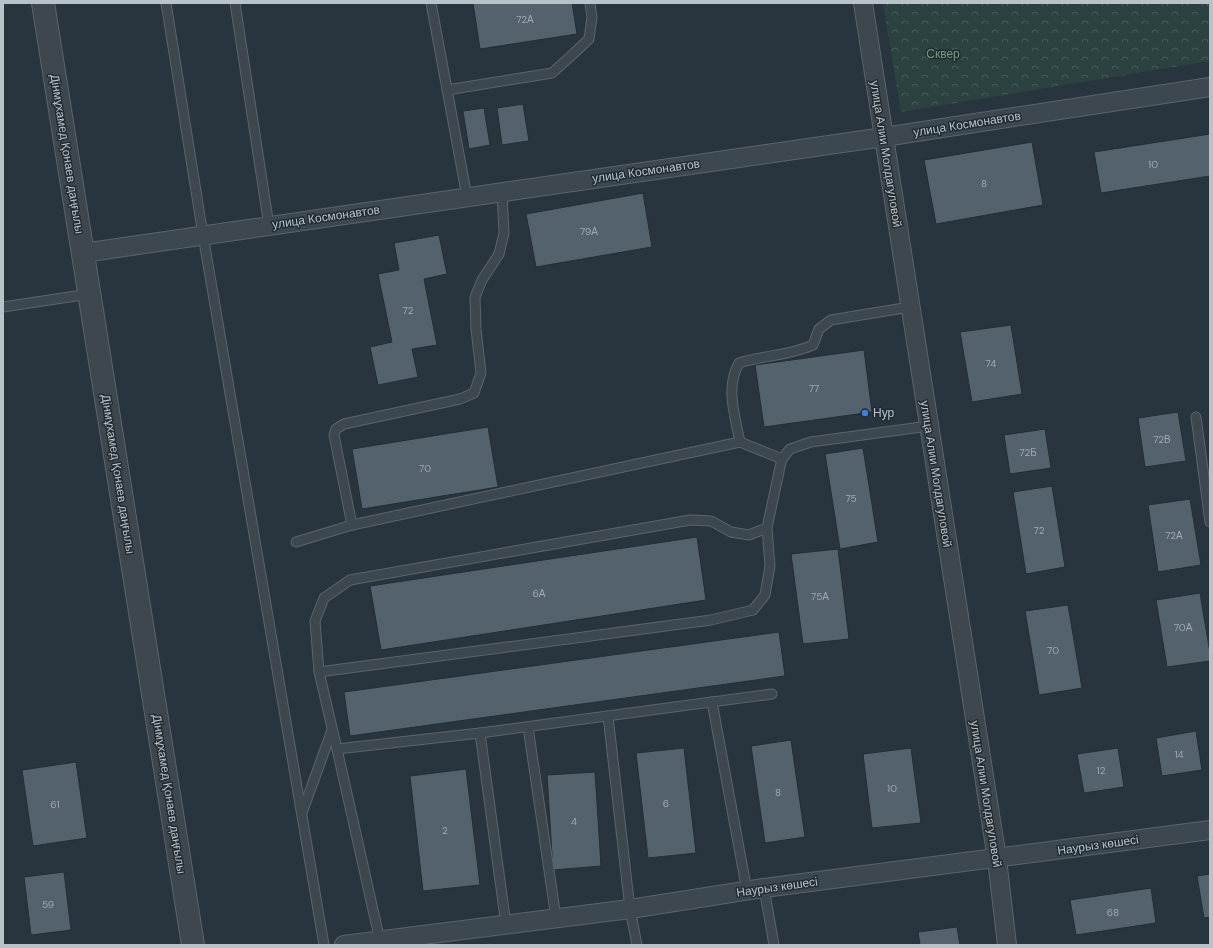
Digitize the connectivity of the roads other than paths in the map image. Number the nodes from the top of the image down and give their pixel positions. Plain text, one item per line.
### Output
1 (43, 3) edge
2 (166, 3) edge
3 (235, 3) edge
4 (431, 3) edge
5 (590, 3) edge
6 (863, 3) edge
7 (1210, 87) edge
8 (447, 90) junction
9 (884, 137) junction
10 (502, 192) junction
11 (467, 197) junction
12 (269, 226) junction
13 (203, 235) junction
14 (83, 253) junction
15 (89, 294) junction
16 (3, 307) edge
17 (910, 308) junction
18 (1196, 417) dead end
19 (929, 426) junction
20 (740, 442) junction
21 (782, 459) junction
22 (1210, 522) edge
23 (352, 525) junction
24 (767, 528) junction
25 (296, 542) dead end
26 (319, 672) junction
27 (772, 694) dead end
28 (712, 702) junction
29 (608, 716) junction
30 (528, 727) junction
31 (332, 730) junction
32 (480, 733) junction
33 (337, 749) junction
34 (302, 814) junction
35 (1210, 830) edge
36 (997, 859) junction
37 (756, 890) junction
38 (630, 909) junction
39 (556, 918) junction
40 (506, 925) junction
41 (380, 941) junction
42 (193, 945) edge
43 (324, 945) edge
44 (344, 945) edge
45 (638, 945) edge
46 (774, 945) edge
47 (1007, 945) edge

1 - 14 street, Дінмұхамед Қонаев даңғылы
2 - 13 lane
3 - 12 lane
4 - 8 lane
5 - 8 lane
6 - 9 street, улица Алии Молдагуловой
7 - 9 street, улица Космонавтов
8 - 11 lane
9 - 10 street, улица Космонавтов
9 - 17 street, улица Алии Молдагуловой
10 - 11 street, улица Космонавтов
10 - 23 lane
11 - 12 street, улица Космонавтов
12 - 13 street, улица Космонавтов
13 - 14 street, улица Космонавтов
13 - 34 lane
14 - 15 street, Дінмұхамед Қонаев даңғылы
15 - 16 lane
15 - 42 street, Дінмұхамед Қонаев даңғылы
17 - 19 street, улица Алии Молдагуловой
17 - 20 lane
18 - 22 lane
19 - 21 lane
19 - 36 street, улица Алии Молдагуловой
20 - 21 lane
20 - 23 lane
21 - 24 lane
23 - 25 lane
24 - 26 lane
24 - 26 lane
26 - 31 lane
27 - 28 lane
28 - 29 lane
28 - 37 lane
29 - 30 lane
29 - 38 lane
30 - 32 lane
30 - 39 lane
31 - 33 lane
31 - 34 lane
32 - 33 lane
32 - 40 lane
33 - 41 lane
34 - 43 lane
35 - 36 street, Наурыз көшесі
36 - 37 street, Наурыз көшесі
36 - 47 street, улица Алии Молдагуловой
37 - 38 street, Наурыз көшесі
37 - 46 lane
38 - 39 street, Наурыз көшесі
38 - 45 lane
39 - 40 street, Наурыз көшесі
40 - 41 street, Наурыз көшесі
41 - 44 street, Наурыз көшесі

